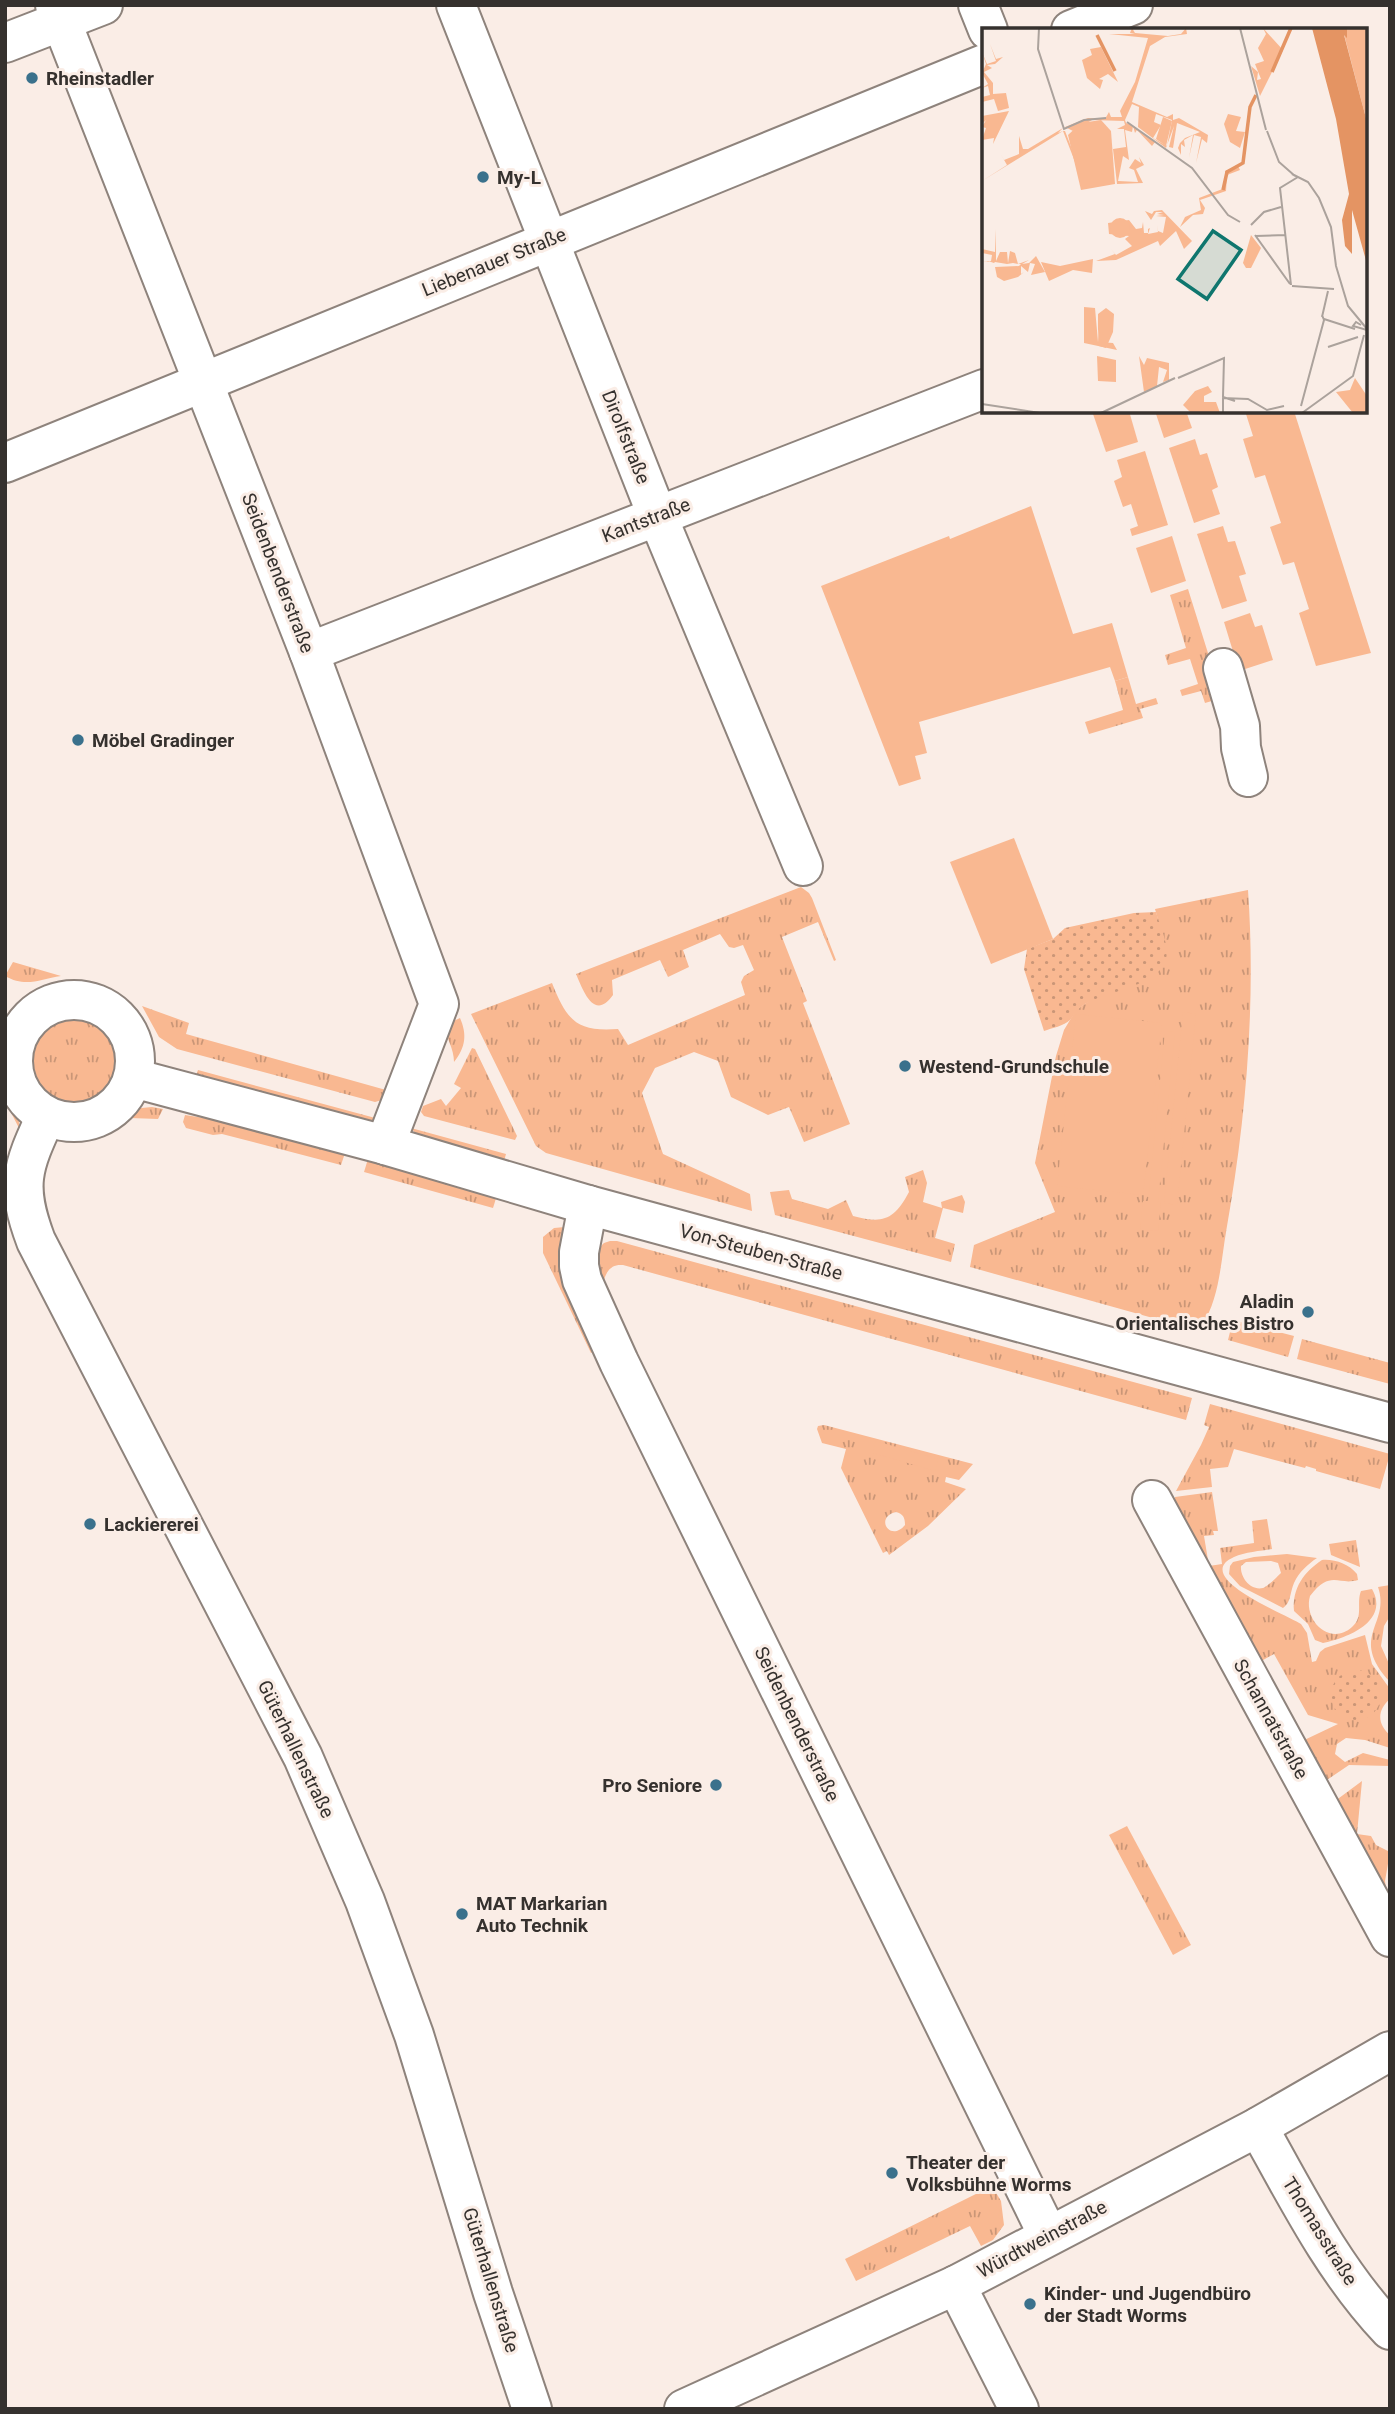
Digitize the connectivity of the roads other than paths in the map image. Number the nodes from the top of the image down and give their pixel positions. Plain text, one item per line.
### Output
1 (103, 5) edge
2 (456, 5) edge
3 (978, 5) edge
4 (1133, 5) edge
5 (58, 14) edge
6 (987, 28) edge
7 (1076, 28) edge
8 (5, 43) edge
9 (982, 65) edge
10 (547, 240) junction
11 (204, 382) junction
12 (982, 390) edge
13 (5, 463) edge
14 (657, 515) junction
15 (309, 652) junction
16 (1223, 668) dead end
17 (1248, 777) dead end
18 (803, 866) dead end
19 (13, 1022) edge
20 (133, 1079) junction
21 (46, 1116) junction
22 (385, 1145) junction
23 (588, 1205) junction
24 (1390, 1423) edge
25 (1152, 1500) dead end
26 (1390, 1937) edge
27 (1390, 2051) edge
28 (1258, 2127) junction
29 (1048, 2235) junction
30 (956, 2285) junction
31 (1390, 2330) edge
32 (532, 2409) edge
33 (684, 2409) edge
34 (1018, 2409) edge

1 - 5 street
2 - 10 street, Dirolfstraße
3 - 6 street
4 - 7 street
5 - 8 street
5 - 11 street, Seidenbenderstraße
9 - 10 street, Liebenauer Straße
10 - 11 street, Liebenauer Straße
10 - 14 street, Dirolfstraße
11 - 13 street, Liebenauer Straße
11 - 15 street, Seidenbenderstraße
12 - 14 street, Kantstraße
14 - 15 street, Kantstraße
14 - 18 street, Dirolfstraße
15 - 22 street, Seidenbenderstraße
16 - 17 street
19 - 20 street
19 - 21 street
20 - 21 street
20 - 22 street, Von-Steuben-Straße
21 - 32 street, Güterhallenstraße
22 - 23 street, Von-Steuben-Straße
23 - 24 street, Von-Steuben-Straße
23 - 29 street, Seidenbenderstraße
25 - 26 street, Schannatstraße
27 - 28 street, Würdtweinstraße
28 - 29 street, Würdtweinstraße
28 - 31 street, Thomasstraße
29 - 30 street, Würdtweinstraße
30 - 33 street, Würdtweinstraße
30 - 34 street

